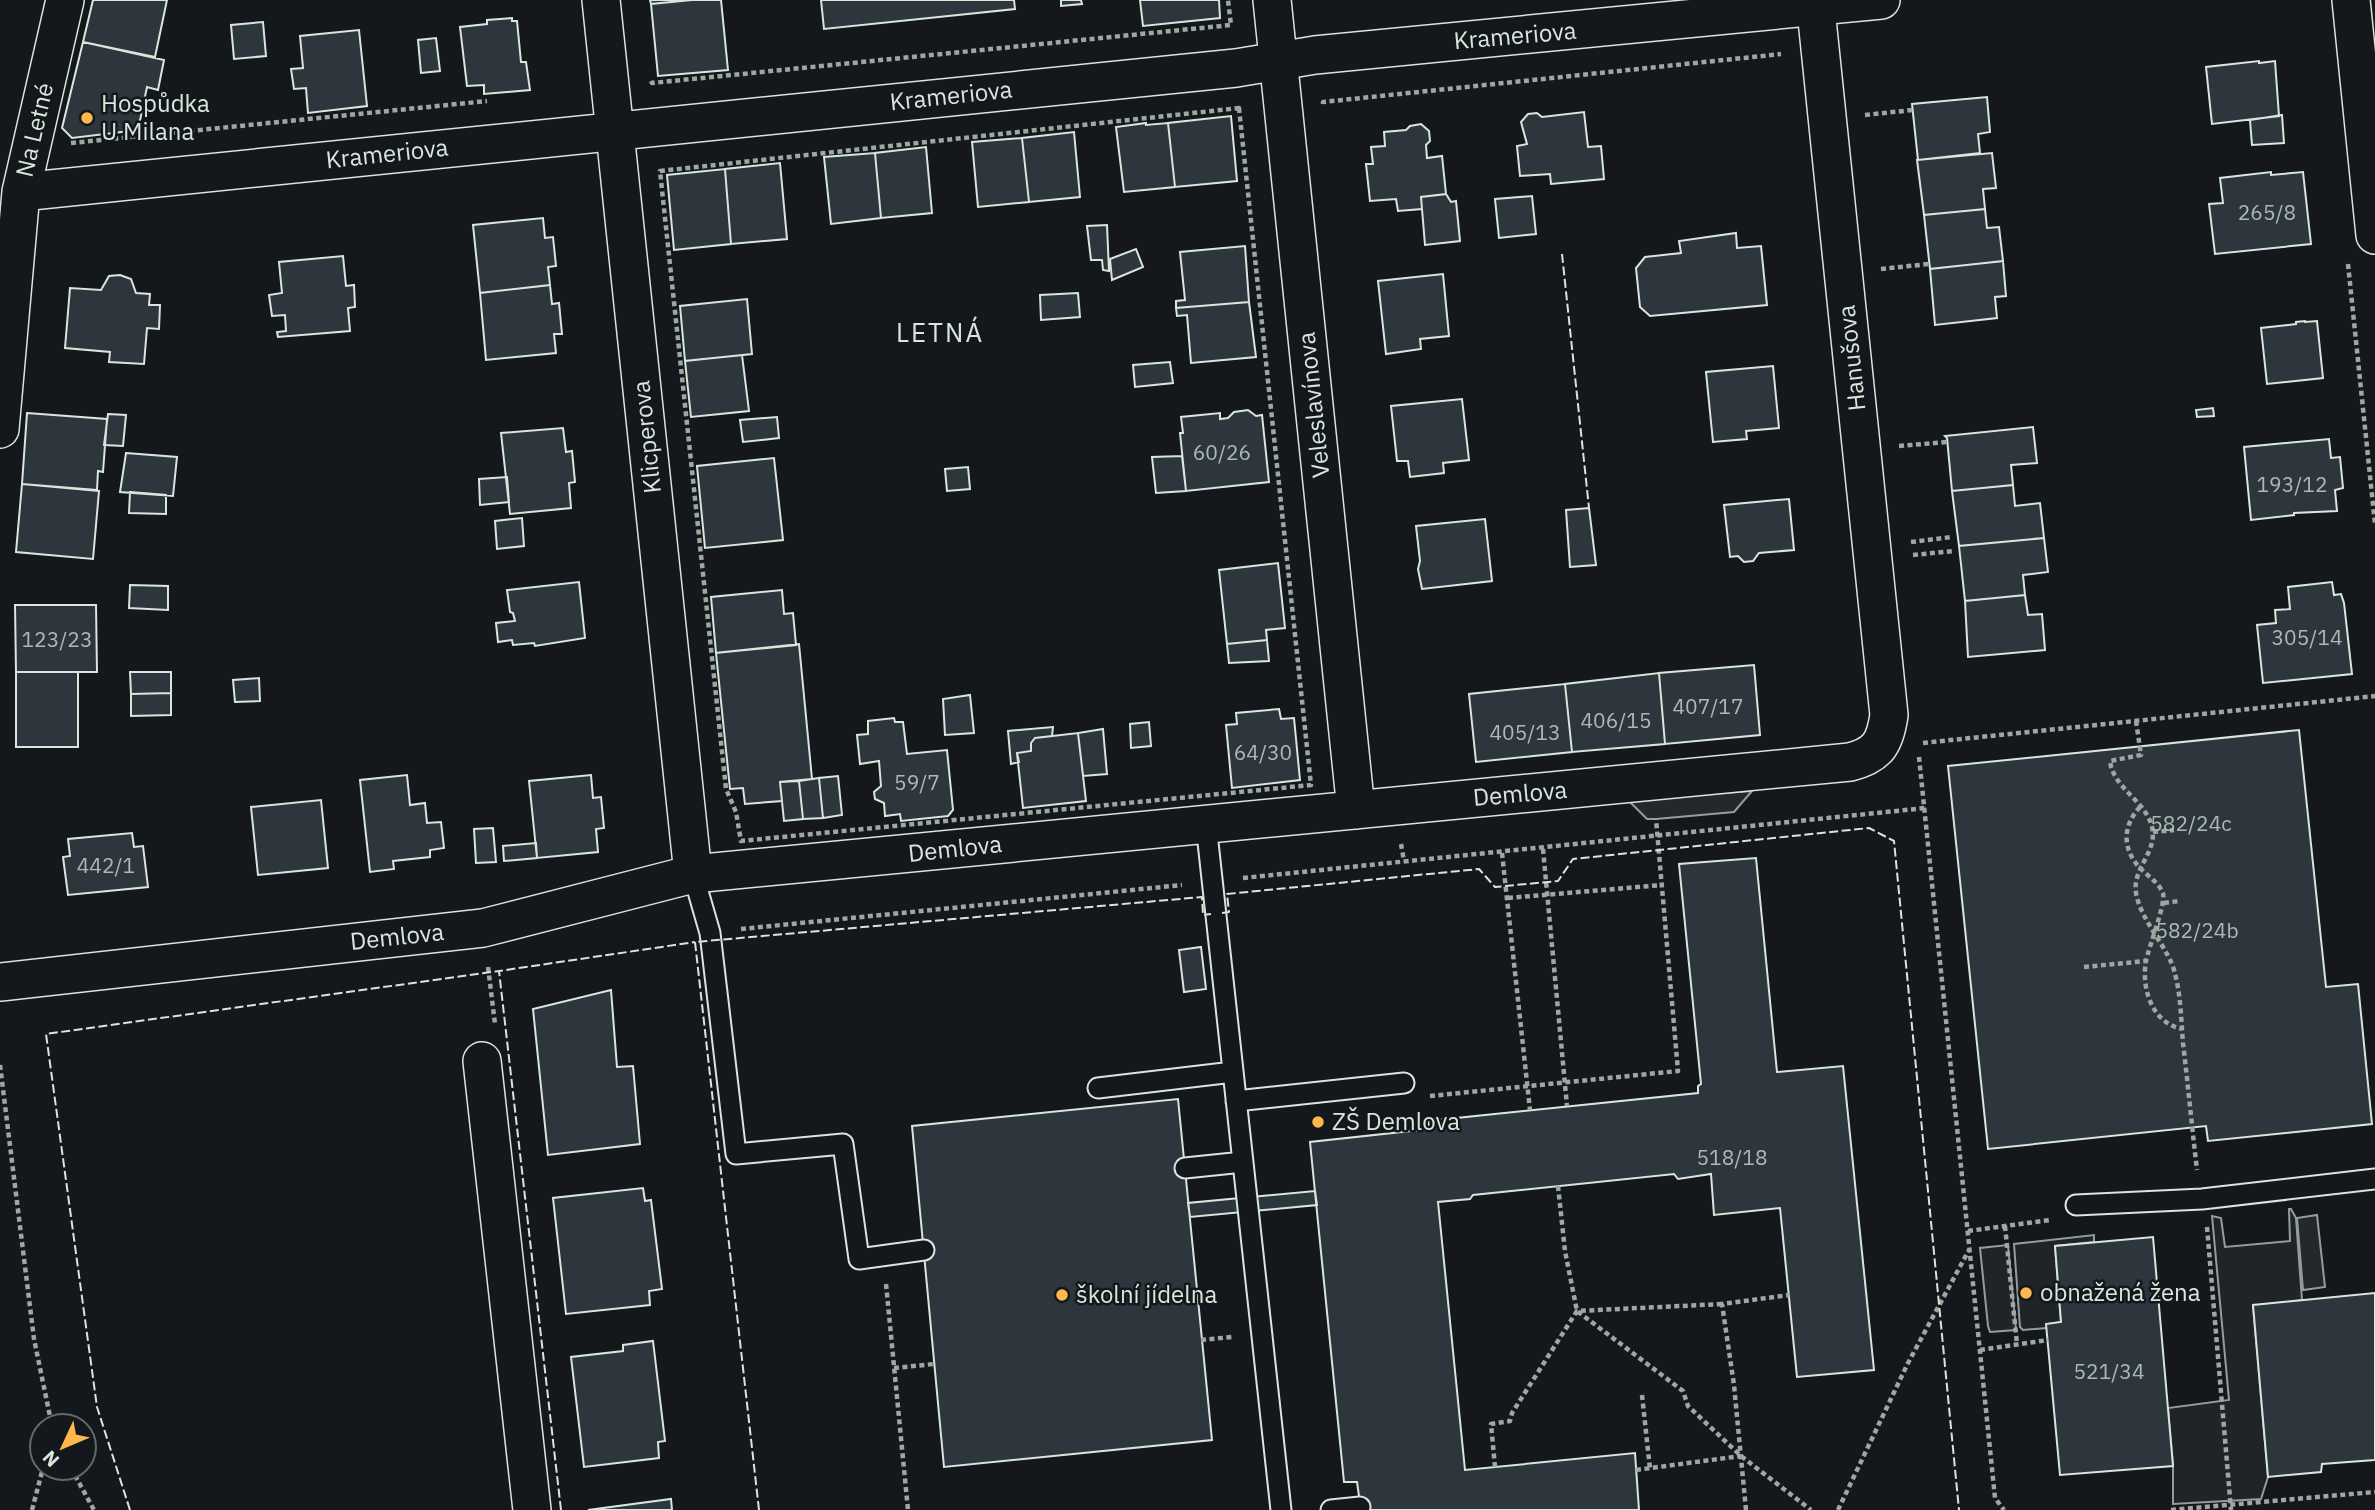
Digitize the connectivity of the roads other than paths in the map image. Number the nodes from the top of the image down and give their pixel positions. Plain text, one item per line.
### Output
1 (65, 0) edge
2 (601, 0) edge
3 (1272, 0) edge
4 (1881, 0) edge
5 (2351, 0) edge
6 (1815, 4) edge
7 (1279, 61) junction
8 (614, 130) junction
9 (21, 192) junction
10 (2375, 234) edge
11 (0, 429) edge
12 (1889, 715) joint
13 (1356, 810) junction
14 (1206, 824) junction
15 (694, 874) junction
16 (0, 982) edge
17 (482, 1061) dead end
18 (1233, 1072) junction
19 (1404, 1083) road end
20 (1098, 1088) dead end
21 (1236, 1101) junction
22 (1243, 1162) junction
23 (1185, 1168) dead end
24 (2375, 1180) edge
25 (2076, 1205) road end
26 (924, 1250) dead end
27 (1360, 1507) dead end
28 (532, 1510) edge
29 (1281, 1510) edge
30 (1331, 1510) edge

1 - 9 street, Na Letné
2 - 8 street, Klicperova
3 - 7 street, Veleslavínova
4 - 6 street, Krameriova
5 - 10 street
6 - 7 street, Krameriova
6 - 12 street, Hanušova
7 - 8 street, Krameriova
7 - 13 street, Veleslavínova
8 - 9 street, Krameriova
8 - 15 street, Klicperova
9 - 11 street, Na Letné
12 - 13 street, Demlova
13 - 14 street, Demlova
14 - 15 street, Demlova
14 - 18 lane
15 - 16 street, Demlova
15 - 26 lane
17 - 28 street
18 - 20 lane
18 - 21 lane
19 - 21 lane
21 - 22 lane
22 - 23 lane
22 - 29 lane
24 - 25 lane
27 - 30 lane

